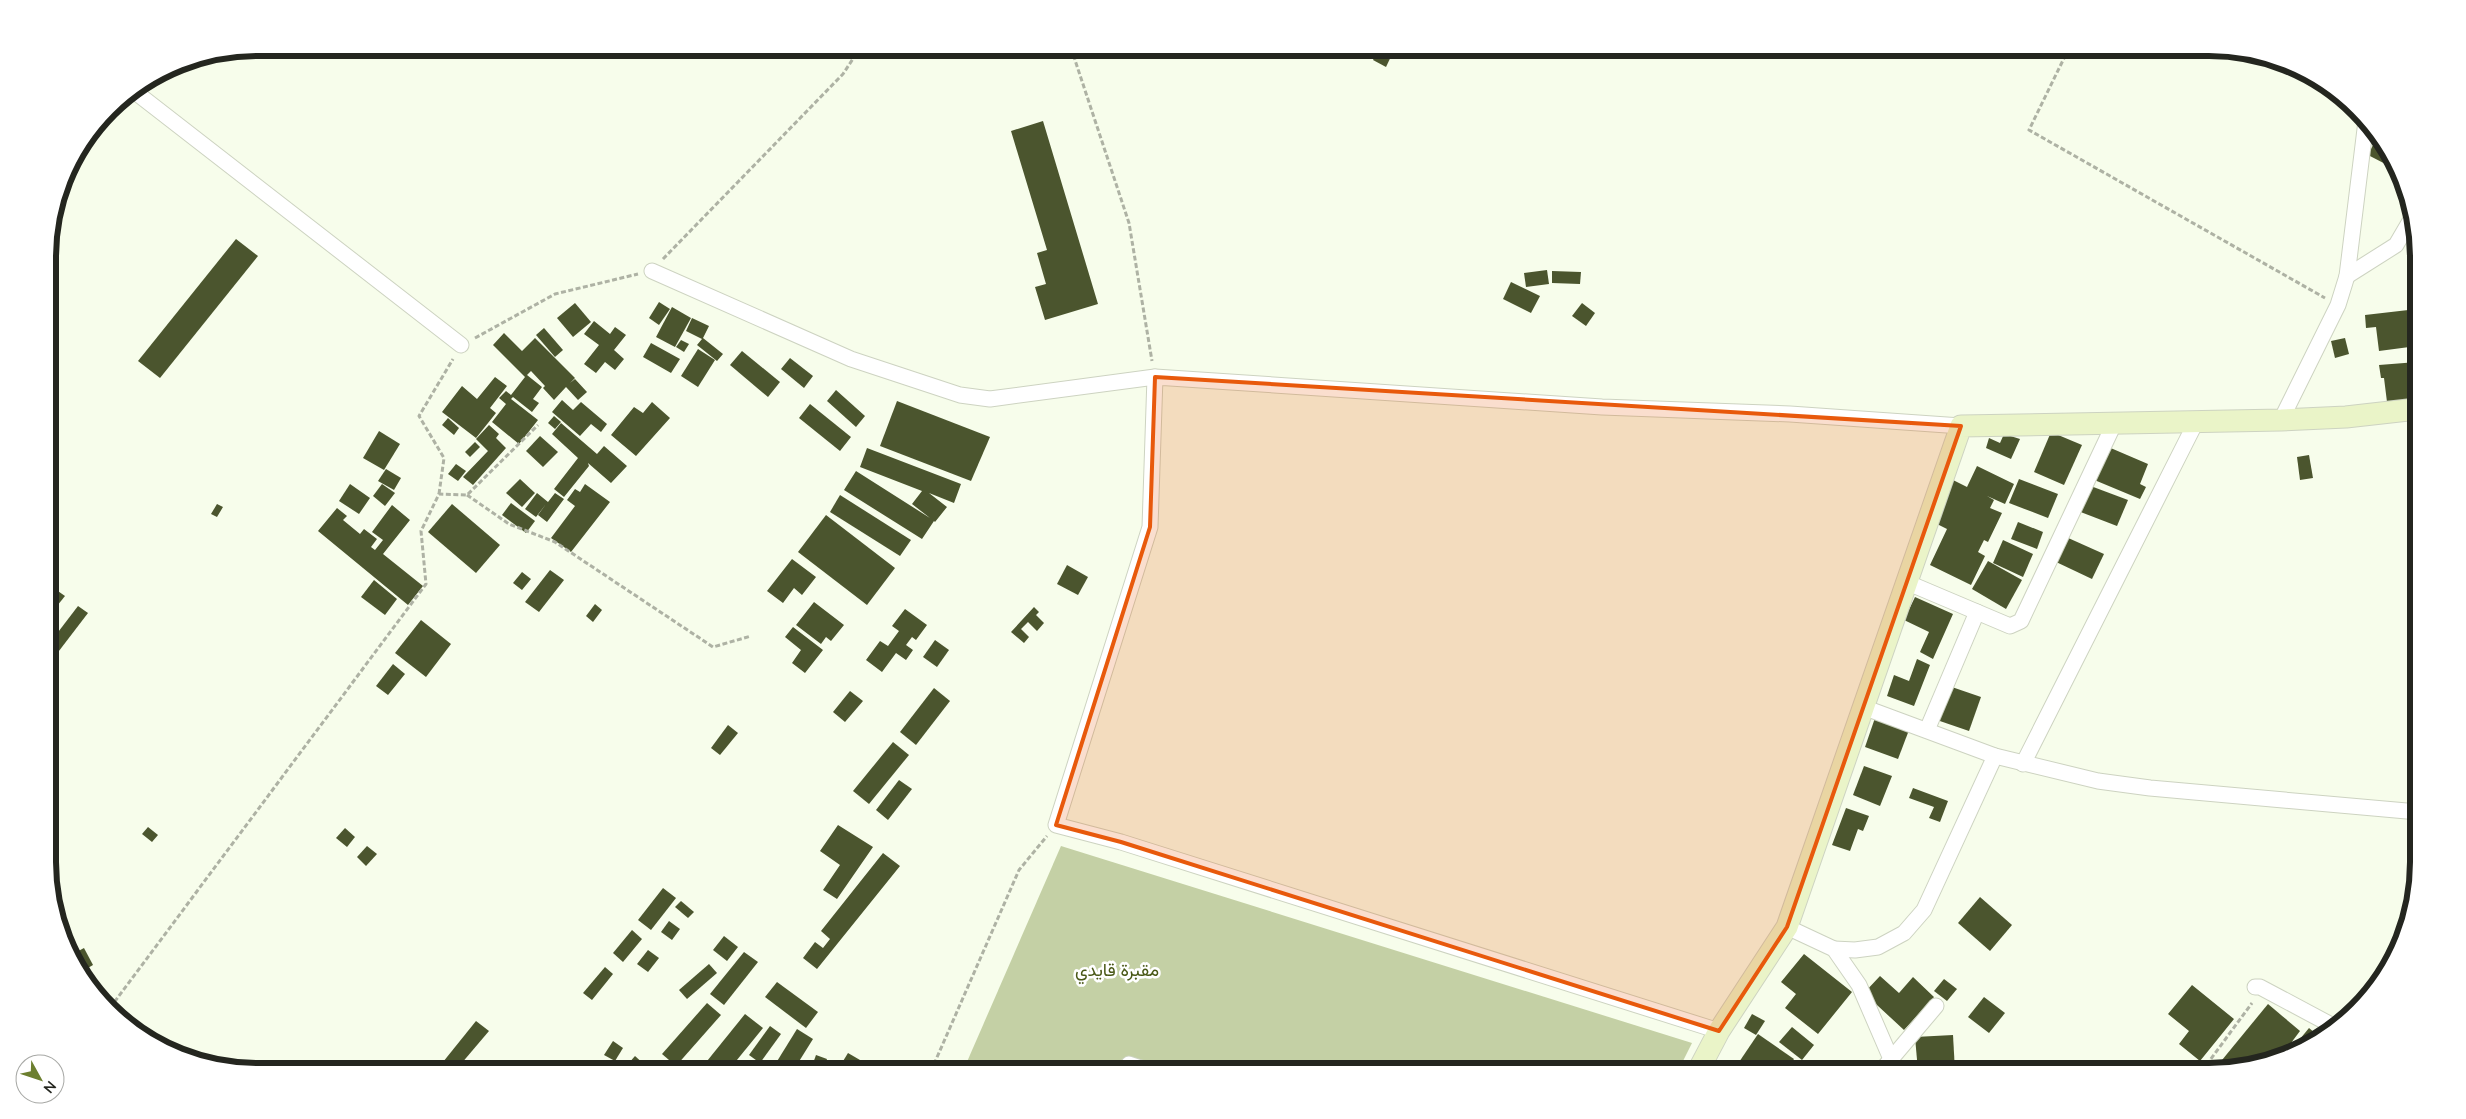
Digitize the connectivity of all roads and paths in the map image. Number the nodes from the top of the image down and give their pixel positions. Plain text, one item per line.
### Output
1 (855, 56) edge
2 (1073, 56) edge
3 (2065, 56) edge
4 (139, 95) edge
5 (2365, 131) edge
6 (2407, 226) edge
7 (652, 271) junction
8 (2347, 276) junction
9 (2338, 305) junction
10 (461, 345) junction
11 (1154, 377) junction
12 (2410, 410) edge
13 (2197, 420) junction
14 (2281, 420) junction
15 (2114, 424) junction
16 (538, 425) dead end
17 (1961, 426) junction
18 (439, 494) junction
19 (468, 495) junction
20 (1906, 582) junction
21 (1977, 612) junction
22 (751, 636) dead end
23 (1862, 707) junction
24 (1927, 730) junction
25 (1995, 756) junction
26 (2023, 764) junction
27 (2410, 811) edge
28 (1056, 825) junction
29 (1787, 927) junction
30 (1834, 949) junction
31 (2255, 987) joint
32 (114, 1003) edge
33 (1936, 1006) dead end
34 (2328, 1023) edge
35 (1719, 1031) junction
36 (935, 1063) edge
37 (1702, 1063) edge
38 (1891, 1063) edge
39 (1893, 1063) edge
40 (2208, 1063) edge

1 - 7 path
2 - 11 path
3 - 9 path
4 - 10 street
5 - 8 street
6 - 8 street
7 - 10 path
7 - 11 street
8 - 9 street
9 - 14 street
10 - 18 path
11 - 17 street
11 - 28 street
12 - 14 street
13 - 14 street
13 - 15 street
13 - 26 street
15 - 17 street
15 - 21 street
16 - 19 path
17 - 20 street
18 - 19 path
18 - 32 path
19 - 22 path
20 - 21 street
20 - 23 street
21 - 24 street
23 - 24 street
23 - 29 street
24 - 25 street
25 - 26 street
25 - 30 street
26 - 27 street
28 - 35 street
28 - 36 path
29 - 30 street
29 - 35 street
30 - 38 street
31 - 34 street
31 - 40 path
33 - 39 street
35 - 37 street

